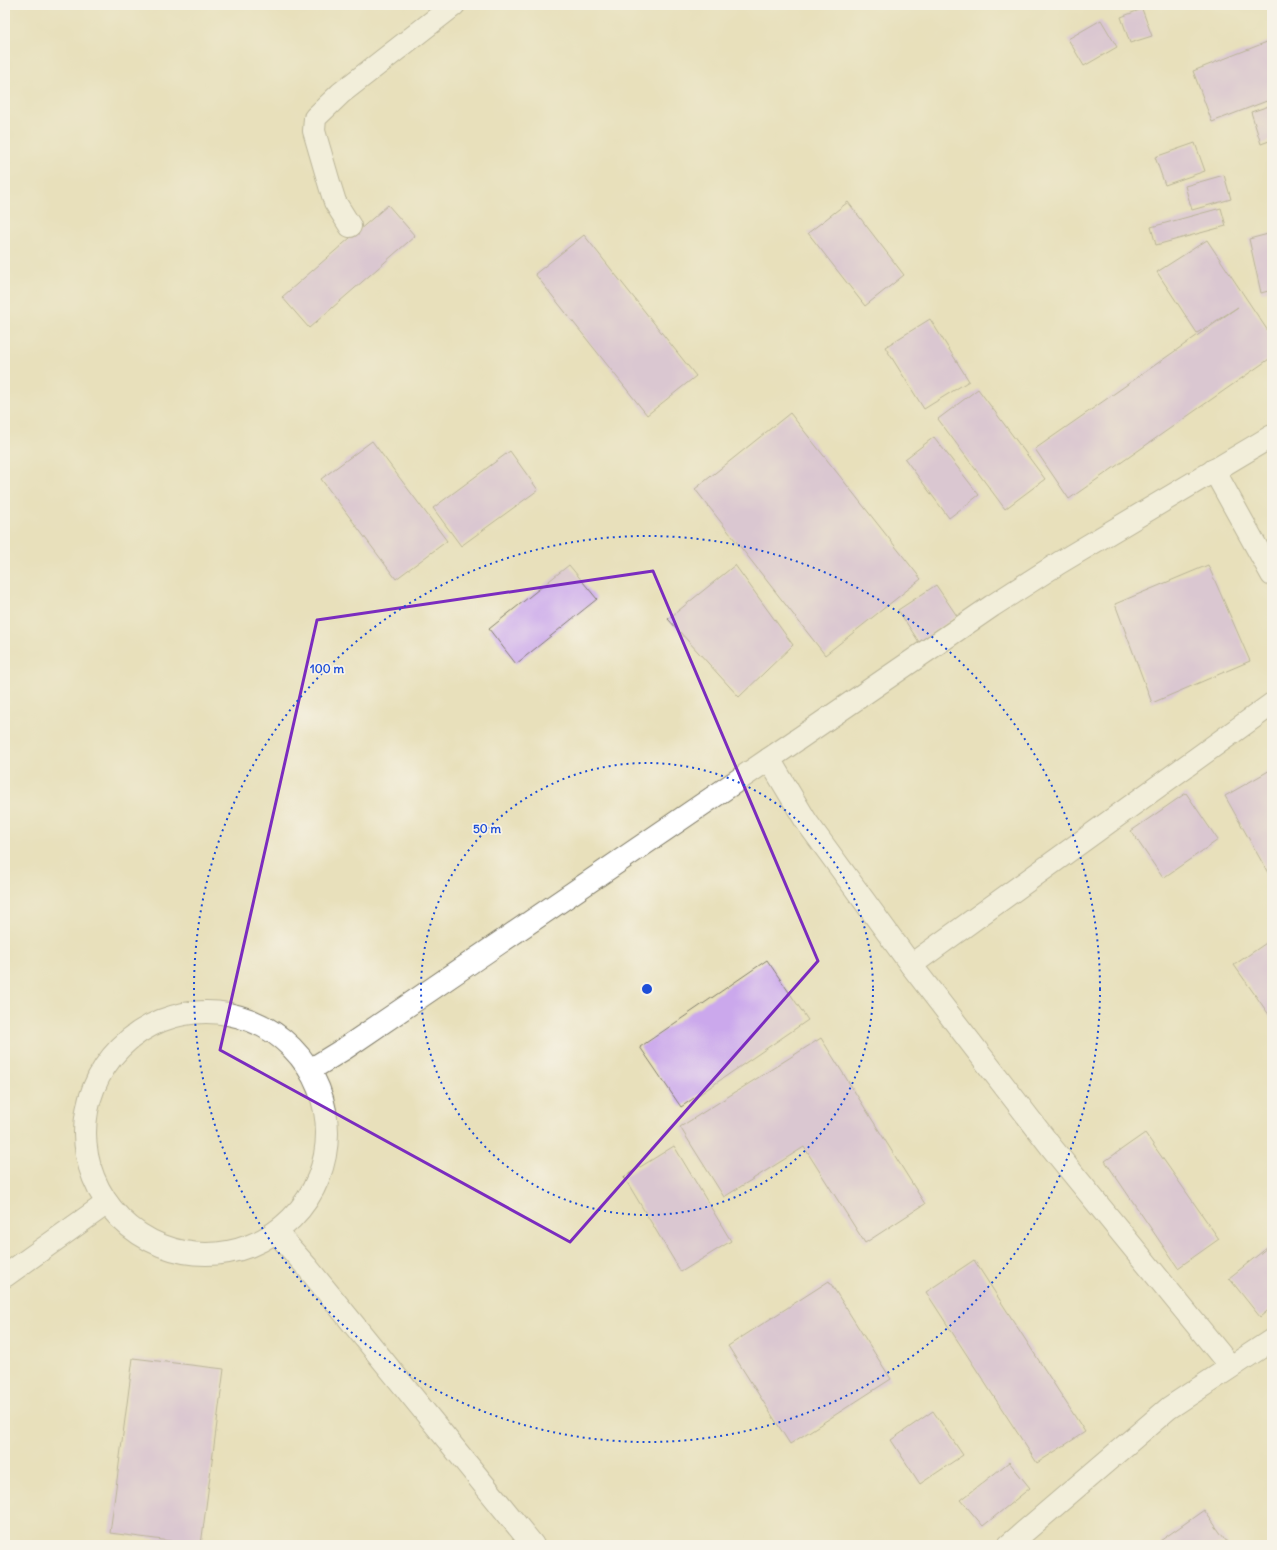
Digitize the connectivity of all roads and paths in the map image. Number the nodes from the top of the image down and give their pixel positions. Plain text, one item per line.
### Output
1 (454, 5) edge
2 (350, 226) dead end
3 (1272, 436) edge
4 (1214, 470) junction
5 (1272, 575) edge
6 (1272, 704) edge
7 (769, 758) junction
8 (911, 965) junction
9 (310, 1070) junction
10 (107, 1203) junction
11 (276, 1232) junction
12 (5, 1276) edge
13 (1272, 1340) edge
14 (1230, 1366) junction
15 (533, 1545) edge
16 (1009, 1545) edge

1 - 2 street
3 - 4 street
4 - 5 street
4 - 7 street
6 - 8 street
7 - 8 street
7 - 9 street
8 - 14 street
9 - 10 street
9 - 11 street
10 - 11 street
10 - 12 street
11 - 15 street
13 - 14 street
14 - 16 street

